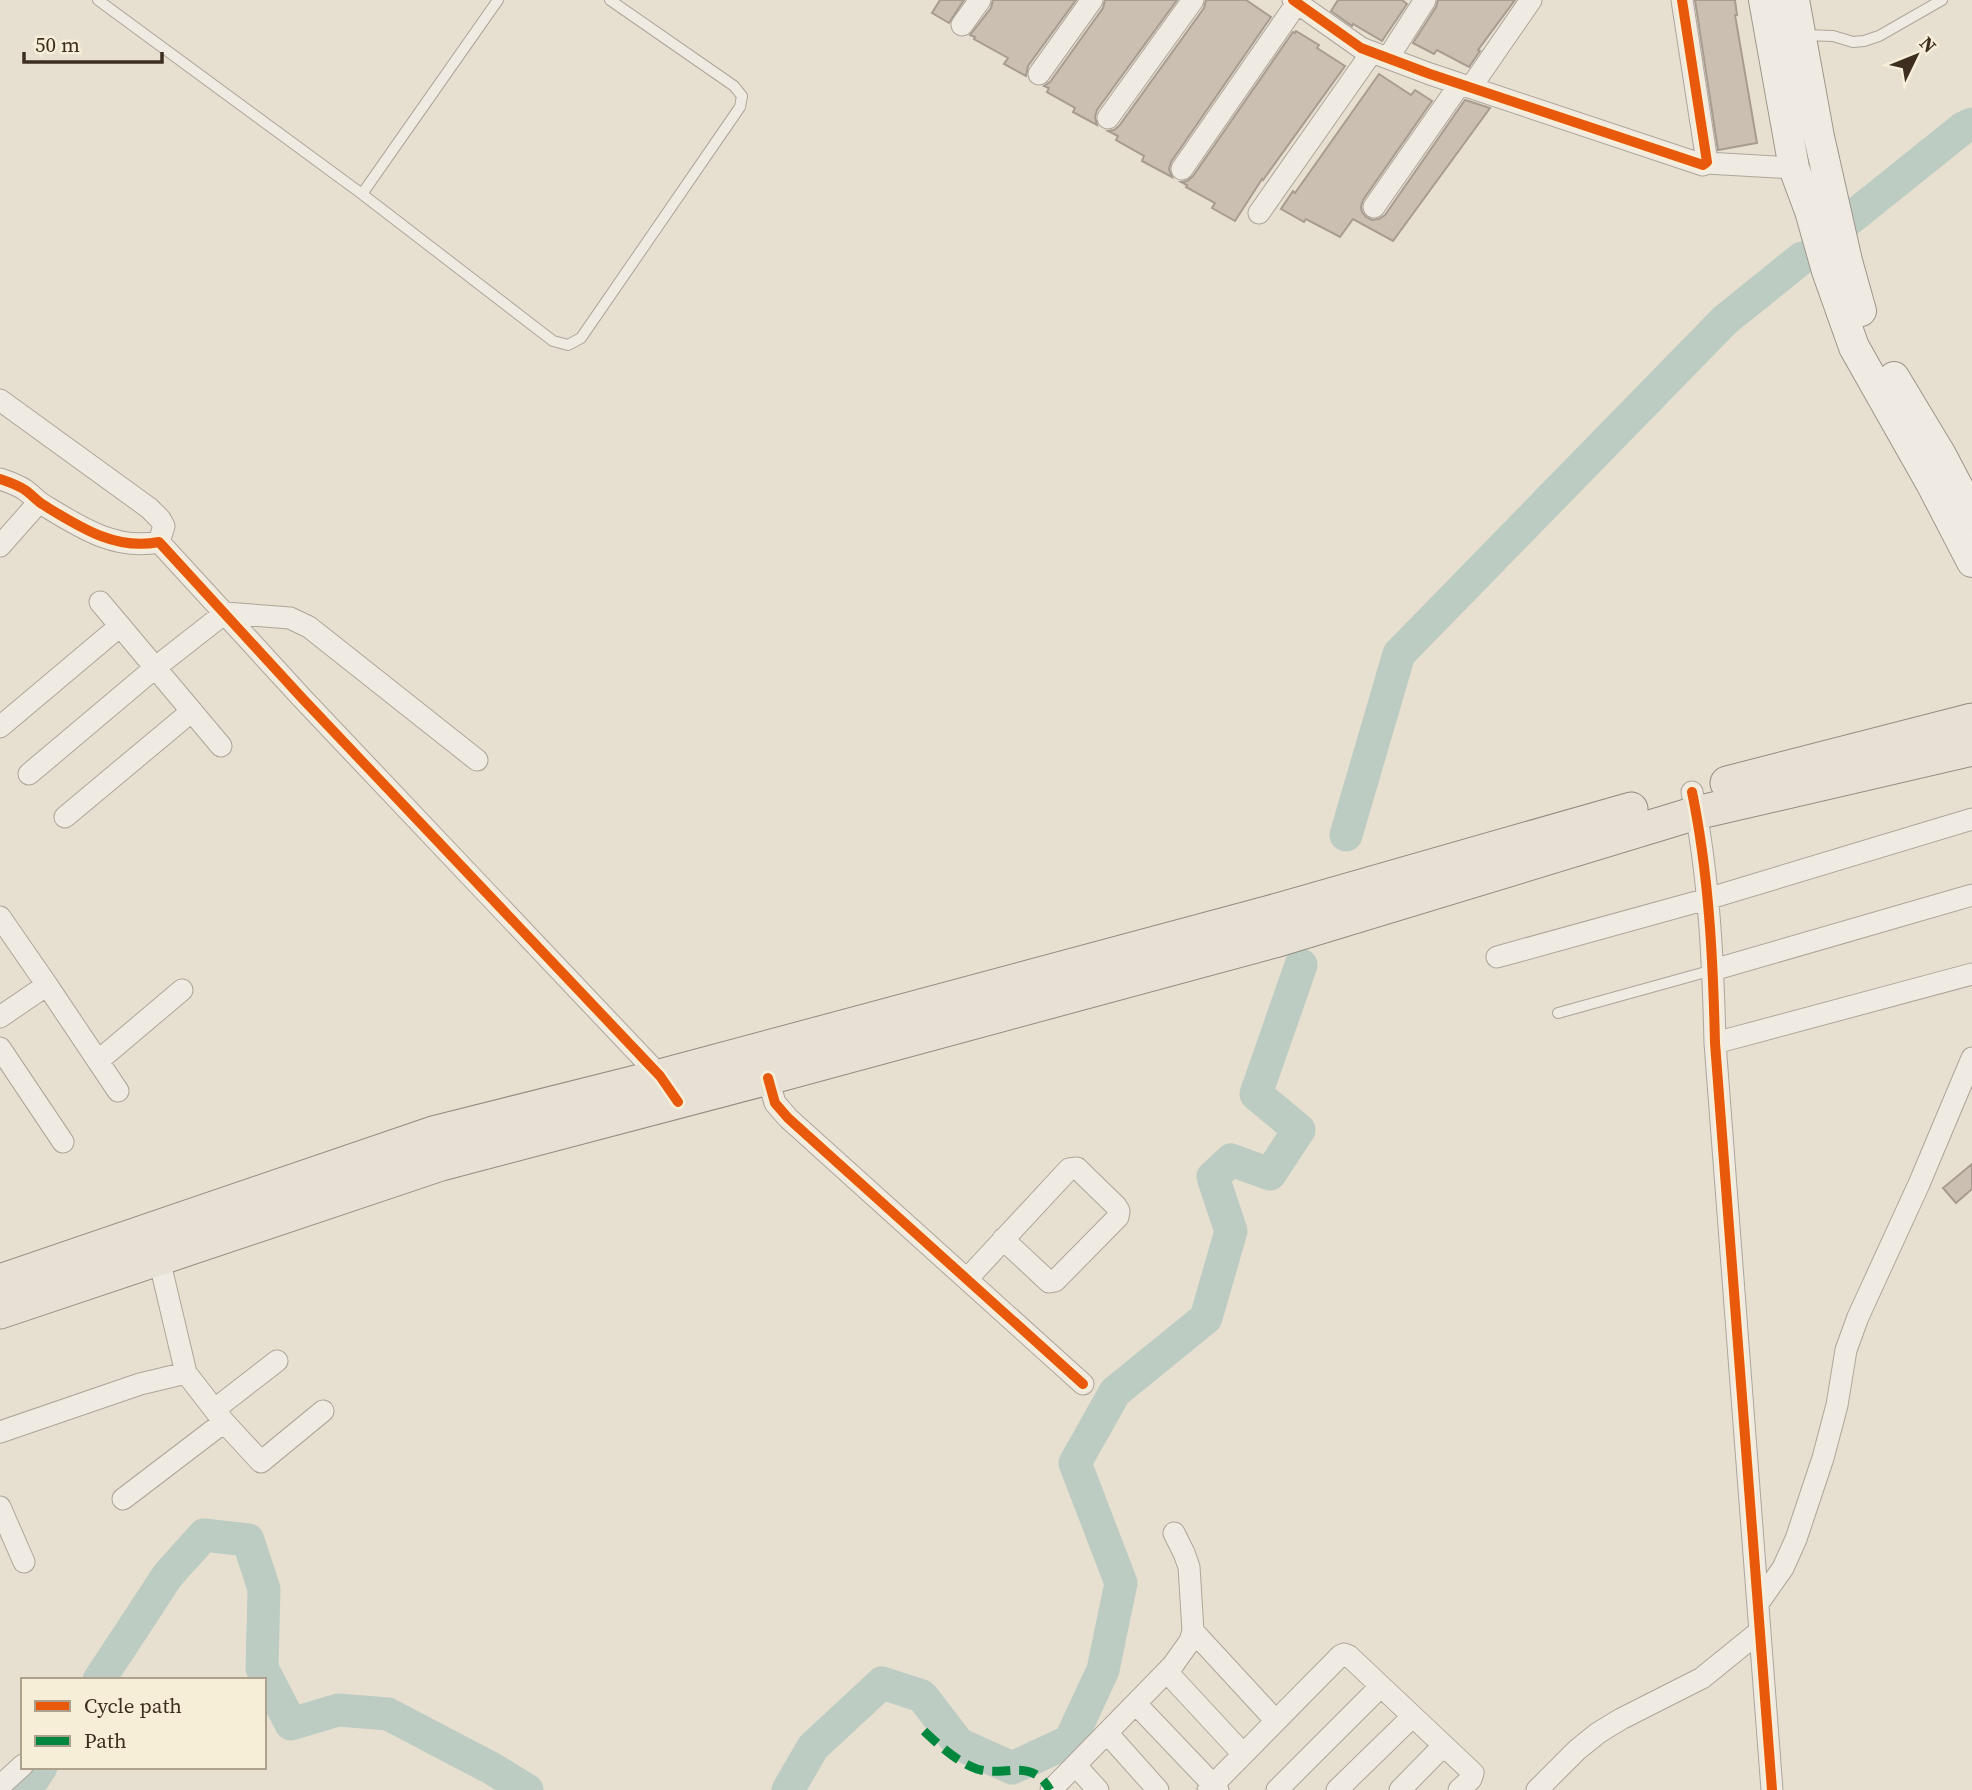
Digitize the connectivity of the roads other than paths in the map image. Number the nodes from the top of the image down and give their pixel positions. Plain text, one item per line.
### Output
1 (98, 0) edge
2 (498, 0) edge
3 (610, 0) edge
4 (981, 0) edge
5 (1092, 0) edge
6 (1193, 0) edge
7 (1425, 0) edge
8 (1531, 0) edge
9 (1682, 0) edge
10 (1764, 0) edge
11 (1794, 0) edge
12 (1942, 0) edge
13 (1303, 4) edge
14 (962, 25) dead end
15 (1800, 35) junction
16 (1380, 55) junction
17 (1039, 74) dead end
18 (1465, 85) junction
19 (1108, 118) dead end
20 (1706, 163) junction
21 (1825, 163) junction
22 (1794, 168) junction
23 (1182, 169) dead end
24 (362, 194) junction
25 (1374, 206) dead end
26 (1259, 212) dead end
27 (0, 400) edge
28 (0, 479) edge
29 (39, 502) junction
30 (1972, 514) edge
31 (159, 542) junction
32 (0, 547) edge
33 (1972, 562) edge
34 (100, 602) dead end
35 (225, 613) junction
36 (121, 626) junction
37 (156, 667) junction
38 (192, 711) junction
39 (1972, 720) edge
40 (0, 727) edge
41 (221, 746) dead end
42 (1972, 749) edge
43 (477, 760) dead end
44 (29, 774) dead end
45 (1694, 802) junction
46 (65, 817) dead end
47 (1972, 819) edge
48 (1972, 895) edge
49 (1707, 898) junction
50 (0, 917) edge
51 (1497, 957) dead end
52 (1713, 970) junction
53 (1972, 974) edge
54 (47, 985) junction
55 (182, 990) dead end
56 (1558, 1013) dead end
57 (0, 1017) edge
58 (1715, 1043) junction
59 (0, 1048) edge
60 (1972, 1058) edge
61 (98, 1061) junction
62 (768, 1078) junction
63 (669, 1089) junction
64 (118, 1091) dead end
65 (63, 1142) dead end
66 (1003, 1239) junction
67 (159, 1259) junction
68 (967, 1279) junction
69 (0, 1281) edge
70 (0, 1312) edge
71 (277, 1360) dead end
72 (186, 1373) junction
73 (1083, 1384) dead end
74 (323, 1411) dead end
75 (220, 1416) junction
76 (0, 1432) edge
77 (123, 1499) dead end
78 (0, 1507) edge
79 (1174, 1533) dead end
80 (24, 1562) dead end
81 (1759, 1602) junction
82 (1193, 1631) junction
83 (1760, 1631) junction
84 (1167, 1672) junction
85 (1380, 1687) junction
86 (1137, 1705) junction
87 (1412, 1717) junction
88 (1276, 1721) junction
89 (1108, 1734) junction
90 (1444, 1746) junction
91 (1244, 1754) junction
92 (1076, 1766) junction
93 (21, 1767) edge
94 (0, 1786) edge
95 (1213, 1788) edge
96 (1051, 1790) edge
97 (1098, 1790) edge
98 (1158, 1790) edge
99 (1277, 1790) edge
100 (1338, 1790) edge
101 (1400, 1790) edge
102 (1460, 1790) edge
103 (1537, 1790) edge
104 (1772, 1790) edge

1 - 24 lane
2 - 24 lane
3 - 24 lane
4 - 14 street
5 - 17 street
6 - 19 street
7 - 16 street
8 - 18 street
9 - 20 street
10 - 22 main road
11 - 15 main road
12 - 15 lane
13 - 16 street
13 - 23 street
15 - 21 main road
16 - 18 street
16 - 26 street
18 - 20 street
18 - 25 street
20 - 22 street
21 - 22 main road
21 - 30 main road
22 - 33 main road
27 - 31 street
28 - 29 street
29 - 31 street
29 - 32 street
31 - 35 street
34 - 36 street
35 - 37 street
35 - 43 street
35 - 63 street
36 - 37 street
36 - 40 street
37 - 38 street
37 - 44 street
38 - 41 street
38 - 46 street
39 - 45 main road
42 - 45 main road
45 - 49 street
45 - 62 main road
45 - 63 main road
47 - 49 street
48 - 52 street
49 - 51 street
49 - 52 street
50 - 54 street
52 - 56 lane
52 - 58 street
53 - 58 street
54 - 57 street
54 - 61 street
55 - 61 street
58 - 81 street
59 - 65 street
60 - 81 street
61 - 64 street
62 - 63 main road
62 - 68 street
63 - 67 main road
63 - 69 main road
66 - 66 street
66 - 68 street
67 - 70 main road
67 - 72 street
68 - 73 street
71 - 75 street
72 - 75 street
72 - 76 street
74 - 75 street
75 - 77 street
78 - 80 street
79 - 82 street
81 - 83 street
82 - 84 street
82 - 88 street
83 - 103 street
83 - 104 street
84 - 86 street
84 - 91 street
85 - 87 street
85 - 88 street
85 - 99 street
86 - 89 street
86 - 95 street
87 - 90 street
87 - 100 street
88 - 91 street
89 - 92 street
89 - 98 street
90 - 101 street
90 - 102 street
91 - 95 street
92 - 96 street
92 - 97 street
93 - 94 street

